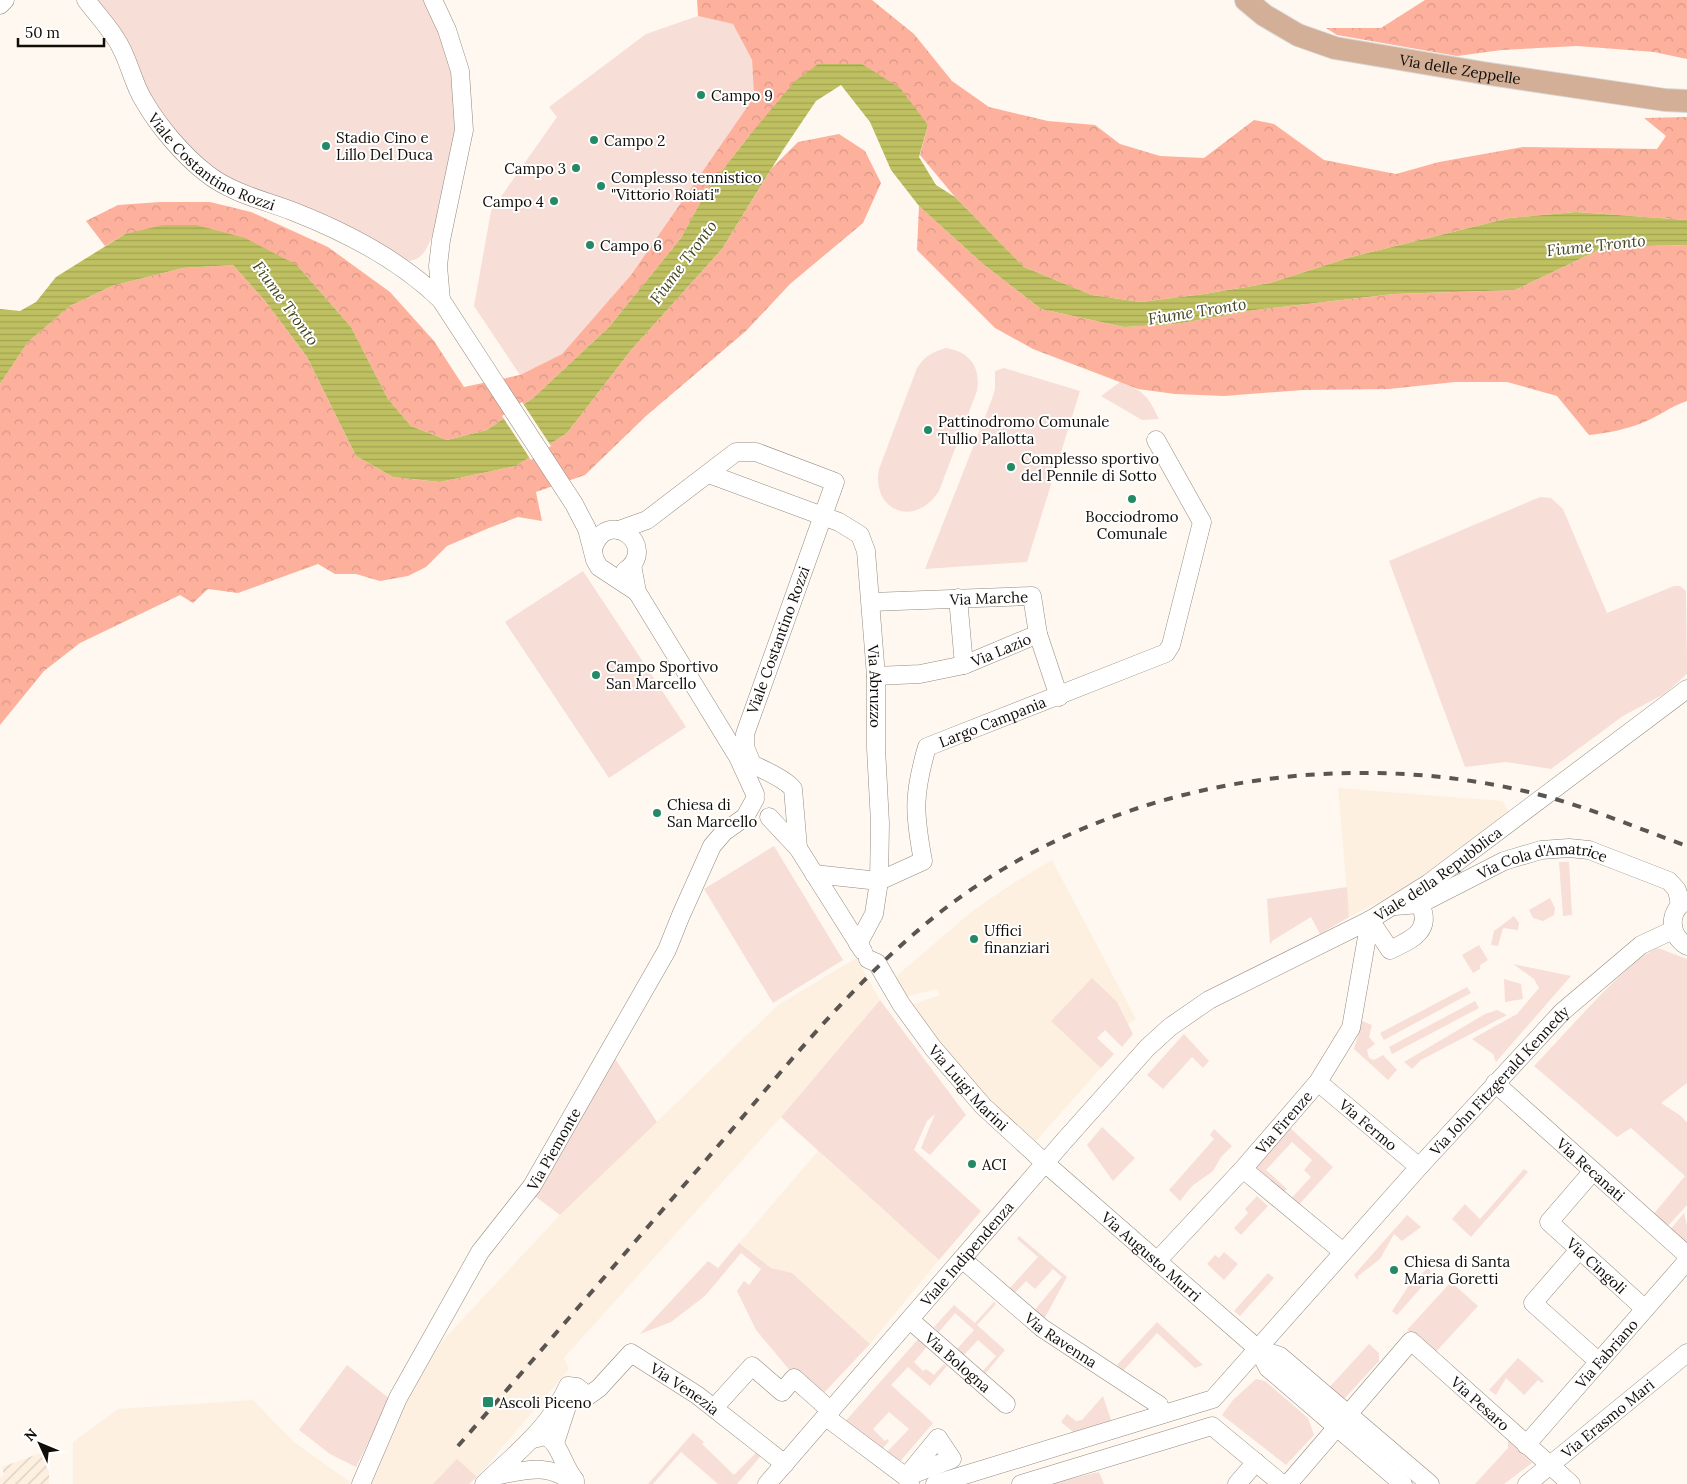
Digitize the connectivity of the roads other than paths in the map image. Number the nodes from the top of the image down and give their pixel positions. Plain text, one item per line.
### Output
1 (5, 0) edge
2 (86, 0) edge
3 (433, 0) edge
4 (1246, 0) edge
5 (0, 4) edge
6 (1687, 101) edge
7 (441, 240) junction
8 (396, 262) junction
9 (442, 303) junction
10 (1156, 440) dead end
11 (708, 474) junction
12 (574, 504) junction
13 (823, 516) junction
14 (647, 520) junction
15 (617, 530) junction
16 (636, 545) junction
17 (593, 549) junction
18 (632, 565) junction
19 (610, 573) junction
20 (637, 592) junction
21 (958, 598) junction
22 (871, 602) junction
23 (1038, 634) junction
24 (964, 665) junction
25 (876, 676) junction
26 (1687, 689) edge
27 (1058, 697) junction
28 (745, 761) junction
29 (775, 778) junction
30 (755, 797) junction
31 (795, 800) junction
32 (766, 816) junction
33 (745, 817) junction
34 (798, 848) junction
35 (814, 874) junction
36 (879, 881) junction
37 (1683, 902) edge
38 (1420, 904) junction
39 (1392, 906) junction
40 (1370, 920) junction
41 (1673, 930) junction
42 (1344, 933) junction
43 (858, 944) junction
44 (1687, 946) edge
45 (1390, 950) junction
46 (1368, 954) junction
47 (868, 959) joint
48 (1170, 1027) joint
49 (1318, 1082) junction
50 (1495, 1083) junction
51 (1045, 1163) junction
52 (1419, 1167) junction
53 (1243, 1169) junction
54 (1593, 1171) junction
55 (1580, 1250) junction
56 (1343, 1252) junction
57 (1687, 1255) edge
58 (962, 1259) junction
59 (1157, 1261) junction
60 (1687, 1262) edge
61 (1645, 1310) junction
62 (910, 1320) junction
63 (1258, 1349) junction
64 (1687, 1353) edge
65 (1599, 1362) junction
66 (582, 1391) junction
67 (1006, 1404) dead end
68 (714, 1408) junction
69 (828, 1414) junction
70 (1162, 1414) junction
71 (1342, 1421) junction
72 (1080, 1440) junction
73 (531, 1441) junction
74 (1526, 1445) junction
75 (557, 1448) junction
76 (1256, 1462) junction
77 (785, 1464) junction
78 (1087, 1464) junction
79 (1549, 1466) junction
80 (540, 1468) junction
81 (489, 1480) edge
82 (908, 1480) edge
83 (361, 1484) edge
84 (577, 1484) edge
85 (767, 1484) edge
86 (935, 1484) edge
87 (1021, 1484) edge
88 (1237, 1484) edge
89 (1282, 1484) edge
90 (1288, 1484) edge
91 (1403, 1484) edge
92 (1430, 1484) edge
93 (1527, 1484) edge
94 (1570, 1484) edge

1 - 5 street
2 - 8 street, Viale Costantino Rozzi
3 - 7 street, Viale Costantino Rozzi
4 - 6 main road, Via delle Zeppelle
7 - 8 street, Viale Costantino Rozzi
7 - 9 street, Viale Costantino Rozzi
8 - 9 street, Viale Costantino Rozzi
9 - 12 street, Viale Costantino Rozzi
10 - 27 street, Largo Campania
11 - 13 street
11 - 13 street, Viale Costantino Rozzi
11 - 14 street, Viale Costantino Rozzi
12 - 15 street, Viale Costantino Rozzi
12 - 17 street, Viale Costantino Rozzi
13 - 22 street, Via Abruzzo
13 - 28 street, Viale Costantino Rozzi
14 - 15 street, Viale Costantino Rozzi
14 - 16 street, Viale Costantino Rozzi
15 - 16 street, Viale Costantino Rozzi
15 - 17 street, Viale Costantino Rozzi
16 - 18 street, Viale Costantino Rozzi
17 - 19 street, Viale Costantino Rozzi
18 - 19 street
18 - 20 street, Viale Costantino Rozzi
19 - 20 street, Viale Costantino Rozzi
20 - 28 street, Viale Costantino Rozzi
21 - 22 street, Via Marche
21 - 23 street, Via Marche
21 - 24 street, Via Lazio
22 - 25 street, Via Abruzzo
23 - 24 street, Via Lazio
23 - 27 street, Via Marche
24 - 25 street, Via Lazio
25 - 36 street, Via Abruzzo
26 - 39 street, Viale della Repubblica
27 - 36 street, Largo Campania
28 - 29 street, Viale Costantino Rozzi
28 - 30 street, Viale Costantino Rozzi
29 - 30 street
29 - 31 street, Viale Costantino Rozzi
30 - 32 street, Viale Costantino Rozzi
30 - 33 street, Via Piemonte
31 - 32 street
31 - 34 street, Viale Costantino Rozzi
32 - 33 street, Via Piemonte
32 - 34 street, Viale Costantino Rozzi
33 - 83 street, Via Piemonte
34 - 35 street, Viale Costantino Rozzi
35 - 36 street
35 - 43 street, Viale Costantino Rozzi
36 - 43 street, Via Abruzzo
37 - 38 street, Via Cola d'Amatrice
37 - 41 street, Via Cola d'Amatrice
38 - 39 street, Via Cola d'Amatrice
38 - 45 street
39 - 40 street, Viale della Repubblica
40 - 42 street, Viale della Repubblica
40 - 45 street
40 - 46 street, Via Firenze
41 - 44 street
41 - 50 street, Via John Fitzgerald Kennedy
42 - 46 street
42 - 48 street, Viale della Repubblica
43 - 47 street, Viale Costantino Rozzi
45 - 46 street
46 - 49 street, Via Firenze
47 - 51 street, Via Luigi Marini
48 - 51 street, Viale Indipendenza
49 - 52 street, Via Fermo
49 - 53 street, Via Firenze
50 - 52 street, Via John Fitzgerald Kennedy
50 - 54 street, Via Recanati
51 - 58 street, Viale Indipendenza
51 - 59 street, Via Augusto Murri
52 - 56 street, Via John Fitzgerald Kennedy
53 - 56 street
53 - 59 street, Via Firenze
54 - 55 street, Via Cingoli
54 - 57 street, Via Recanati
55 - 61 street, Via Cingoli
55 - 65 street
56 - 63 street, Via John Fitzgerald Kennedy
58 - 62 street, Viale Indipendenza
58 - 70 street, Via Ravenna
59 - 63 street, Via Augusto Murri
60 - 61 street, Via Fabriano
61 - 65 street, Via Fabriano
62 - 67 street, Via Bologna
62 - 69 street, Viale Indipendenza
63 - 70 street, Via John Fitzgerald Kennedy
63 - 71 street
64 - 79 street, Via Erasmo Mari
65 - 74 street, Via Fabriano
66 - 68 street, Via Venezia
66 - 73 street
66 - 75 street
68 - 69 street
68 - 77 street, Via Venezia
69 - 77 street, Viale Indipendenza
69 - 82 street
70 - 72 street
71 - 74 street, Via Pesaro
71 - 90 street
71 - 91 street
71 - 92 street
72 - 78 street
72 - 86 street
73 - 75 street
73 - 80 street
73 - 81 street
74 - 79 street, Via Pesaro
75 - 80 street
75 - 84 street
76 - 78 street
76 - 88 street
76 - 89 street
77 - 85 street, Viale Indipendenza
78 - 87 street
79 - 93 street, Via Erasmo Mari
79 - 94 street, Via Pesaro
80 - 81 street
80 - 84 street

